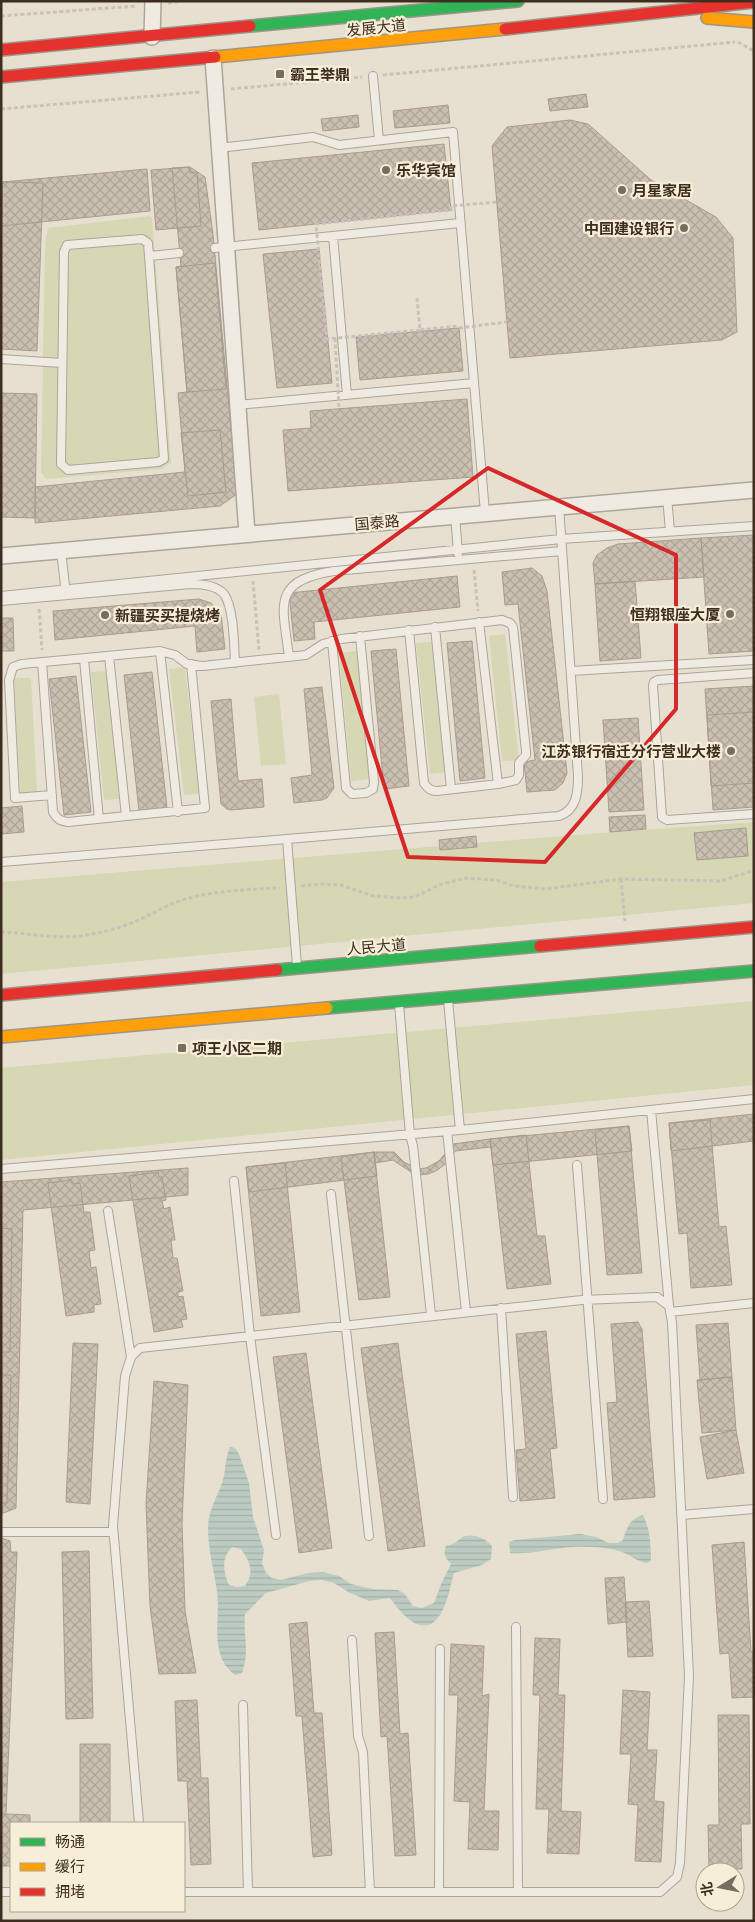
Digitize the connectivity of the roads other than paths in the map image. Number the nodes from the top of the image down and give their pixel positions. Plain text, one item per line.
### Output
1 (518, 1) edge
2 (754, 2) edge
3 (152, 3) edge
4 (598, 20) junction
5 (754, 22) edge
6 (152, 37) junction
7 (1, 50) edge
8 (213, 58) junction
9 (373, 76) dead end
10 (1, 77) edge
11 (379, 140) junction
12 (219, 148) junction
13 (460, 223) junction
14 (333, 236) junction
15 (220, 248) junction
16 (179, 253) dead end
17 (150, 256) junction
18 (1, 359) edge
19 (62, 363) junction
20 (474, 383) junction
21 (347, 395) junction
22 (237, 405) junction
23 (754, 490) edge
24 (667, 497) junction
25 (559, 506) junction
26 (485, 512) junction
27 (455, 515) junction
28 (754, 526) edge
29 (670, 531) junction
30 (247, 534) junction
31 (561, 540) junction
32 (458, 550) junction
33 (61, 551) junction
34 (562, 551) junction
35 (1, 556) edge
36 (459, 560) junction
37 (66, 592) junction
38 (1, 596) edge
39 (1, 601) edge
40 (479, 622) junction
41 (435, 627) junction
42 (409, 630) junction
43 (360, 636) junction
44 (332, 641) junction
45 (160, 650) junction
46 (109, 656) junction
47 (289, 657) junction
48 (84, 658) junction
49 (753, 660) edge
50 (42, 662) junction
51 (236, 663) junction
52 (191, 664) junction
53 (571, 671) junction
54 (754, 673) edge
55 (498, 784) junction
56 (451, 789) junction
57 (52, 795) junction
58 (178, 812) junction
59 (754, 814) edge
60 (126, 816) junction
61 (99, 819) junction
62 (287, 840) junction
63 (1, 862) edge
64 (754, 927) edge
65 (297, 968) junction
66 (754, 971) edge
67 (1, 995) edge
68 (448, 998) junction
69 (399, 1002) junction
70 (1, 1037) edge
71 (754, 1099) edge
72 (651, 1110) junction
73 (460, 1130) junction
74 (447, 1131) junction
75 (410, 1135) junction
76 (577, 1165) dead end
77 (1, 1170) edge
78 (234, 1181) dead end
79 (331, 1194) dead end
80 (108, 1211) dead end
81 (588, 1300) junction
82 (754, 1303) edge
83 (501, 1308) junction
84 (670, 1309) junction
85 (466, 1312) junction
86 (431, 1315) junction
87 (345, 1325) junction
88 (250, 1336) junction
89 (131, 1357) junction
90 (514, 1497) dead end
91 (603, 1499) dead end
92 (754, 1509) edge
93 (681, 1515) junction
94 (1, 1532) edge
95 (113, 1532) junction
96 (276, 1535) dead end
97 (369, 1536) dead end
98 (516, 1627) dead end
99 (352, 1640) dead end
100 (440, 1649) dead end
101 (243, 1704) dead end
102 (139, 1822) edge
103 (185, 1892) edge
104 (248, 1892) junction
105 (370, 1892) junction
106 (440, 1892) junction
107 (518, 1892) junction

1 - 6 main road, 发展大道
2 - 4 main road, 发展大道
3 - 6 street
4 - 5 main road
4 - 8 main road, 发展大道
6 - 7 main road, 发展大道
8 - 10 main road, 发展大道
8 - 12 street
9 - 11 lane
11 - 12 lane
11 - 13 lane
12 - 15 street
13 - 14 lane
13 - 20 lane
14 - 15 lane
14 - 21 lane
15 - 22 street
16 - 17 lane
17 - 19 lane
17 - 19 lane
18 - 19 lane
20 - 21 lane
20 - 26 lane
21 - 22 lane
22 - 30 street
23 - 24 street, 国泰路
24 - 25 street, 国泰路
24 - 29 lane
25 - 26 street, 国泰路
25 - 31 lane
26 - 27 street, 国泰路
27 - 30 street, 国泰路
27 - 32 lane
28 - 29 lane
29 - 31 lane
30 - 33 street, 国泰路
31 - 32 lane
31 - 34 lane
32 - 36 lane
32 - 37 lane
33 - 35 street, 国泰路
33 - 37 lane
34 - 36 lane
34 - 53 lane
36 - 47 lane
37 - 38 lane
37 - 39 lane
37 - 51 lane
40 - 41 lane
40 - 55 lane
40 - 55 lane
41 - 42 lane
41 - 56 lane
42 - 43 lane
42 - 56 lane
43 - 44 lane
43 - 44 lane
44 - 47 lane
45 - 46 lane
45 - 52 lane
45 - 58 lane
46 - 48 lane
46 - 60 lane
47 - 51 lane
48 - 50 lane
48 - 61 lane
49 - 53 lane
50 - 57 lane
50 - 57 lane
51 - 52 lane
52 - 58 lane
53 - 62 lane
54 - 59 lane
55 - 56 lane
57 - 61 lane
58 - 60 lane
60 - 61 lane
62 - 63 lane
62 - 65 lane
64 - 65 main road, 人民大道
65 - 67 main road, 人民大道
66 - 68 main road
68 - 69 main road
68 - 73 lane
69 - 70 main road
69 - 75 lane
71 - 72 lane
72 - 73 lane
72 - 84 lane
73 - 74 lane
74 - 75 lane
74 - 85 lane
75 - 77 lane
75 - 86 lane
76 - 81 lane
78 - 88 lane
79 - 87 lane
80 - 89 lane
81 - 83 lane
81 - 84 lane
81 - 91 lane
82 - 84 lane
83 - 85 lane
83 - 90 lane
84 - 93 lane
85 - 86 lane
86 - 87 lane
87 - 88 lane
87 - 97 lane
88 - 89 lane
88 - 96 lane
89 - 95 lane
92 - 93 lane
93 - 107 lane
94 - 95 lane
95 - 102 lane
98 - 107 lane
99 - 105 lane
100 - 106 lane
101 - 104 lane
103 - 104 lane
104 - 105 lane
105 - 106 lane
106 - 107 lane

